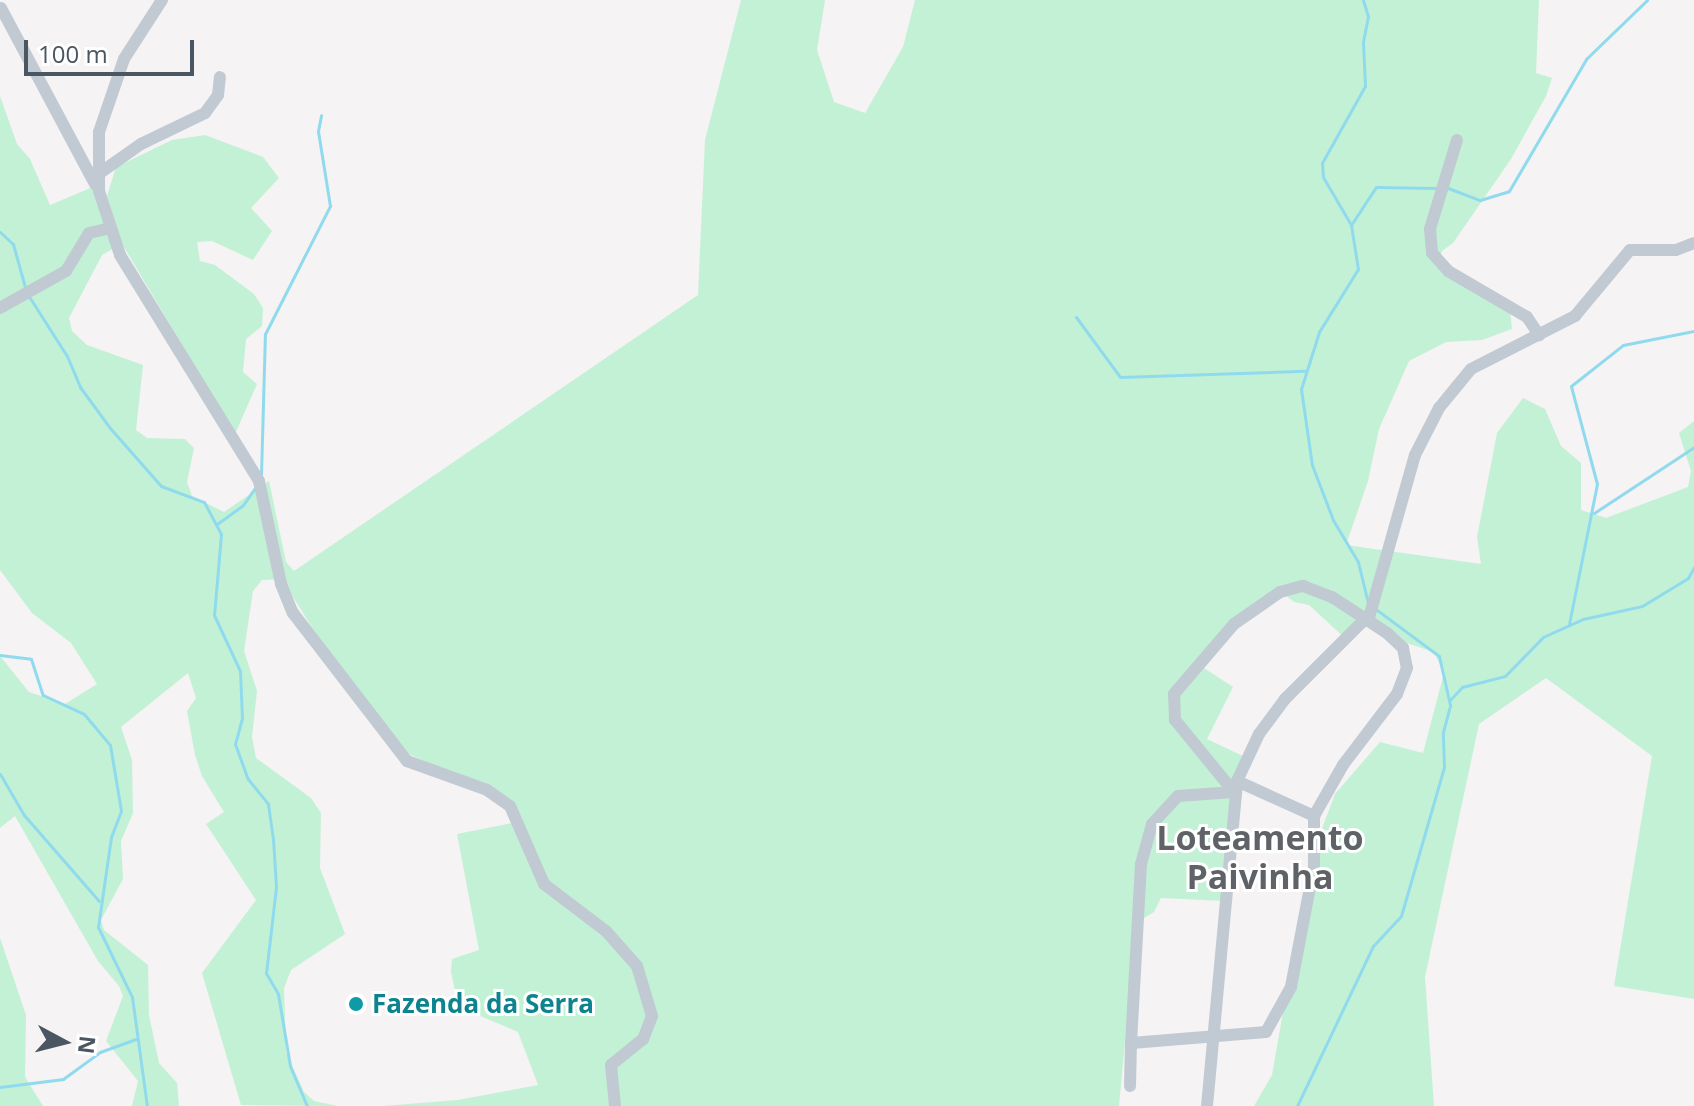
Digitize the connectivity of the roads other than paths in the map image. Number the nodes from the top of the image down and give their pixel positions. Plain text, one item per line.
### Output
1 (162, 0) edge
2 (1, 8) edge
3 (220, 77) dead end
4 (1457, 140) dead end
5 (97, 175) junction
6 (99, 191) junction
7 (110, 228) junction
8 (1694, 243) edge
9 (0, 308) edge
10 (1539, 335) junction
11 (1365, 620) junction
12 (1236, 786) junction
13 (1314, 816) junction
14 (1214, 1035) junction
15 (1131, 1043) junction
16 (1130, 1086) dead end
17 (615, 1106) edge
18 (1207, 1106) edge

1 - 5 street
2 - 6 street
3 - 5 street
4 - 10 street
5 - 6 street
6 - 7 street
7 - 9 street
7 - 17 street
8 - 10 street
10 - 11 street
11 - 12 street
11 - 12 street
11 - 13 street
12 - 13 street
12 - 14 street
12 - 15 street
13 - 14 street
14 - 15 street
14 - 18 street
15 - 16 street

